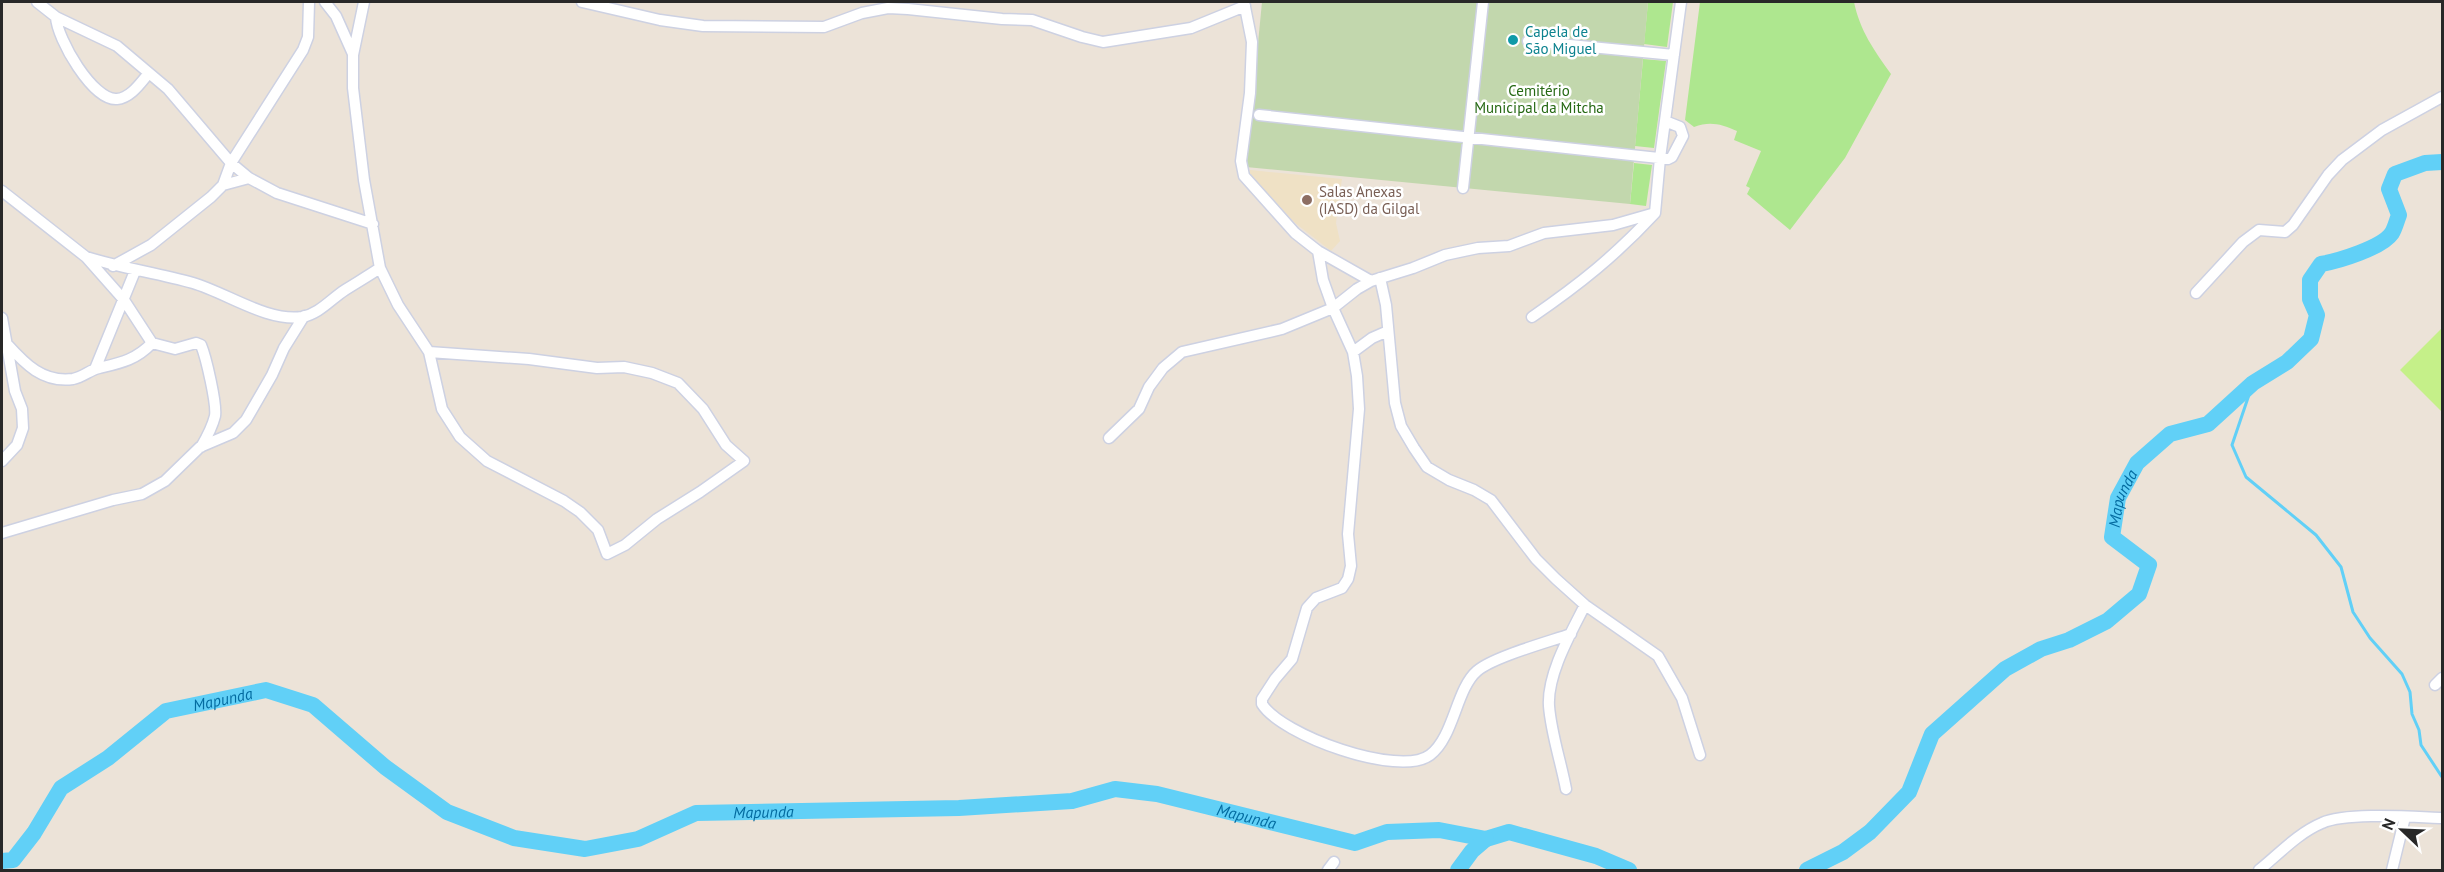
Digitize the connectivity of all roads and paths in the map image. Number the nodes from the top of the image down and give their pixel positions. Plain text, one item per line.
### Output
1 (37, 2) edge
2 (309, 2) edge
3 (325, 2) edge
4 (364, 2) edge
5 (582, 2) edge
6 (1483, 2) edge
7 (1681, 2) edge
8 (1244, 4) edge
9 (56, 18) junction
10 (1528, 41) dead end
11 (353, 55) junction
12 (1674, 55) junction
13 (149, 73) junction
14 (2442, 97) edge
15 (1259, 115) dead end
16 (1665, 121) junction
17 (1469, 137) junction
18 (1660, 158) junction
19 (231, 163) junction
20 (249, 178) junction
21 (223, 184) junction
22 (1463, 188) dead end
23 (2, 191) edge
24 (1655, 213) junction
25 (373, 224) junction
26 (1318, 251) junction
27 (86, 257) junction
28 (113, 266) junction
29 (380, 268) junction
30 (135, 271) junction
31 (1376, 279) junction
32 (2196, 293) dead end
33 (124, 300) junction
34 (1333, 308) junction
35 (304, 316) junction
36 (1532, 317) dead end
37 (2, 318) edge
38 (1388, 331) junction
39 (152, 343) junction
40 (6, 344) junction
41 (429, 352) junction
42 (1353, 352) junction
43 (95, 369) junction
44 (1109, 438) dead end
45 (200, 447) junction
46 (2, 461) edge
47 (2, 533) edge
48 (1585, 605) junction
49 (1571, 634) junction
50 (1700, 756) dead end
51 (1566, 789) dead end
52 (2405, 817) junction
53 (2442, 818) edge
54 (2259, 870) edge
55 (2392, 870) edge

1 - 9 street
2 - 19 street
3 - 11 street
4 - 11 street
5 - 8 street
6 - 17 street
7 - 12 street
8 - 26 street
9 - 13 street
9 - 13 street
10 - 12 street
11 - 25 street
12 - 16 street
13 - 19 street
14 - 32 street
15 - 17 street
16 - 18 street
16 - 18 street
17 - 18 street
17 - 22 street
18 - 24 street
19 - 20 street
19 - 21 street
20 - 21 street
20 - 25 street
21 - 28 street
23 - 27 street
24 - 31 street
24 - 36 street
25 - 29 street
26 - 31 street
26 - 34 street
27 - 28 street
27 - 33 street
28 - 30 street
29 - 35 street
29 - 41 street
30 - 33 street
30 - 35 street
31 - 34 street
31 - 38 street
33 - 39 street
33 - 43 street
34 - 42 street
34 - 44 street
35 - 45 street
37 - 40 street
38 - 42 street
38 - 48 street
39 - 43 street
39 - 45 street
40 - 43 street
40 - 46 street
41 - 41 street
42 - 49 street
45 - 47 street
48 - 49 street
48 - 50 street
49 - 51 street
52 - 53 street
52 - 54 street
52 - 55 street

